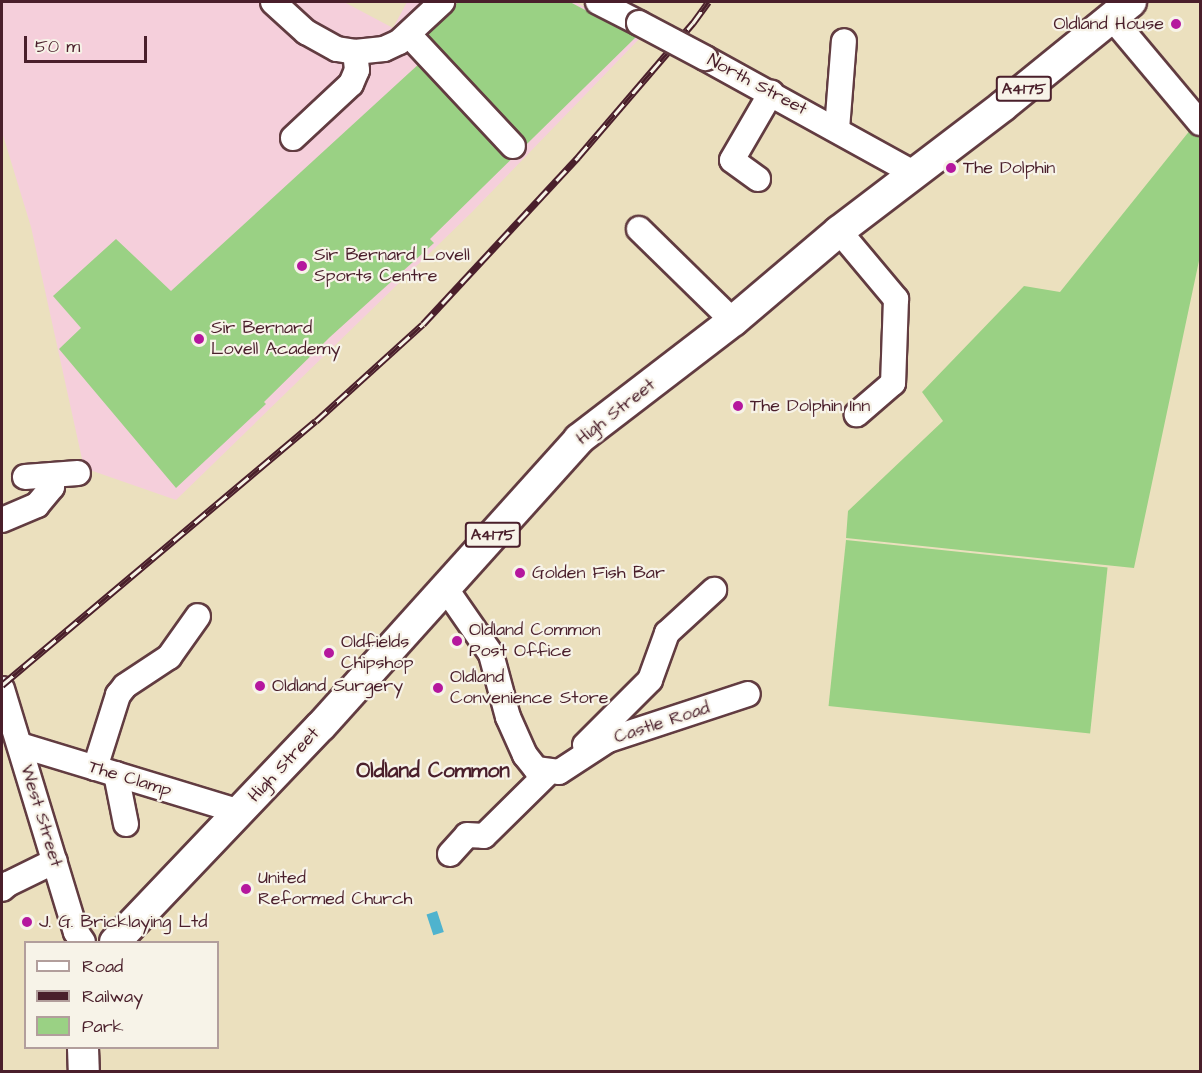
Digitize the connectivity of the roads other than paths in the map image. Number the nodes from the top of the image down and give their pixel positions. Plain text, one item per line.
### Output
1 (273, 2) edge
2 (442, 2) edge
3 (598, 2) edge
4 (1122, 10) edge
5 (633, 14) edge
6 (409, 35) junction
7 (844, 41) dead end
8 (356, 52) junction
9 (771, 93) junction
10 (1200, 123) edge
11 (837, 129) junction
12 (293, 138) dead end
13 (513, 146) dead end
14 (914, 174) junction
15 (758, 179) dead end
16 (639, 228) dead end
17 (839, 231) junction
18 (733, 321) junction
19 (856, 414) dead end
20 (78, 473) dead end
21 (52, 475) junction
22 (25, 477) dead end
23 (2, 520) edge
24 (446, 589) junction
25 (714, 590) dead end
26 (198, 616) dead end
27 (2, 689) edge
28 (748, 694) dead end
29 (20, 745) junction
30 (543, 770) junction
31 (106, 771) junction
32 (240, 812) junction
33 (126, 824) dead end
34 (450, 854) dead end
35 (54, 861) junction
36 (2, 889) edge
37 (82, 941) edge
38 (116, 941) edge
39 (83, 1049) edge
40 (84, 1071) edge

1 - 8 street
2 - 6 street
3 - 5 street, North Street
4 - 10 street
4 - 14 main road, High Street / A4175
5 - 9 street, North Street, bridge
6 - 8 street
6 - 13 street
7 - 11 street
8 - 12 street
9 - 11 street, North Street
9 - 15 street
11 - 14 street, North Street
14 - 17 main road, High Street / A4175
16 - 18 street
17 - 18 main road, High Street / A4175
17 - 19 street
18 - 24 main road, High Street / A4175
20 - 21 street
21 - 22 street
21 - 23 street
24 - 30 street
24 - 32 main road, High Street / A4175
25 - 30 street
26 - 31 street
27 - 29 street, West Street
28 - 30 street, Castle Road
29 - 31 street, The Clamp
29 - 35 street, West Street
30 - 34 street
31 - 32 street, The Clamp
31 - 33 street
32 - 38 main road, High Street / A4175
35 - 36 street
35 - 37 street, West Street
39 - 40 main road

